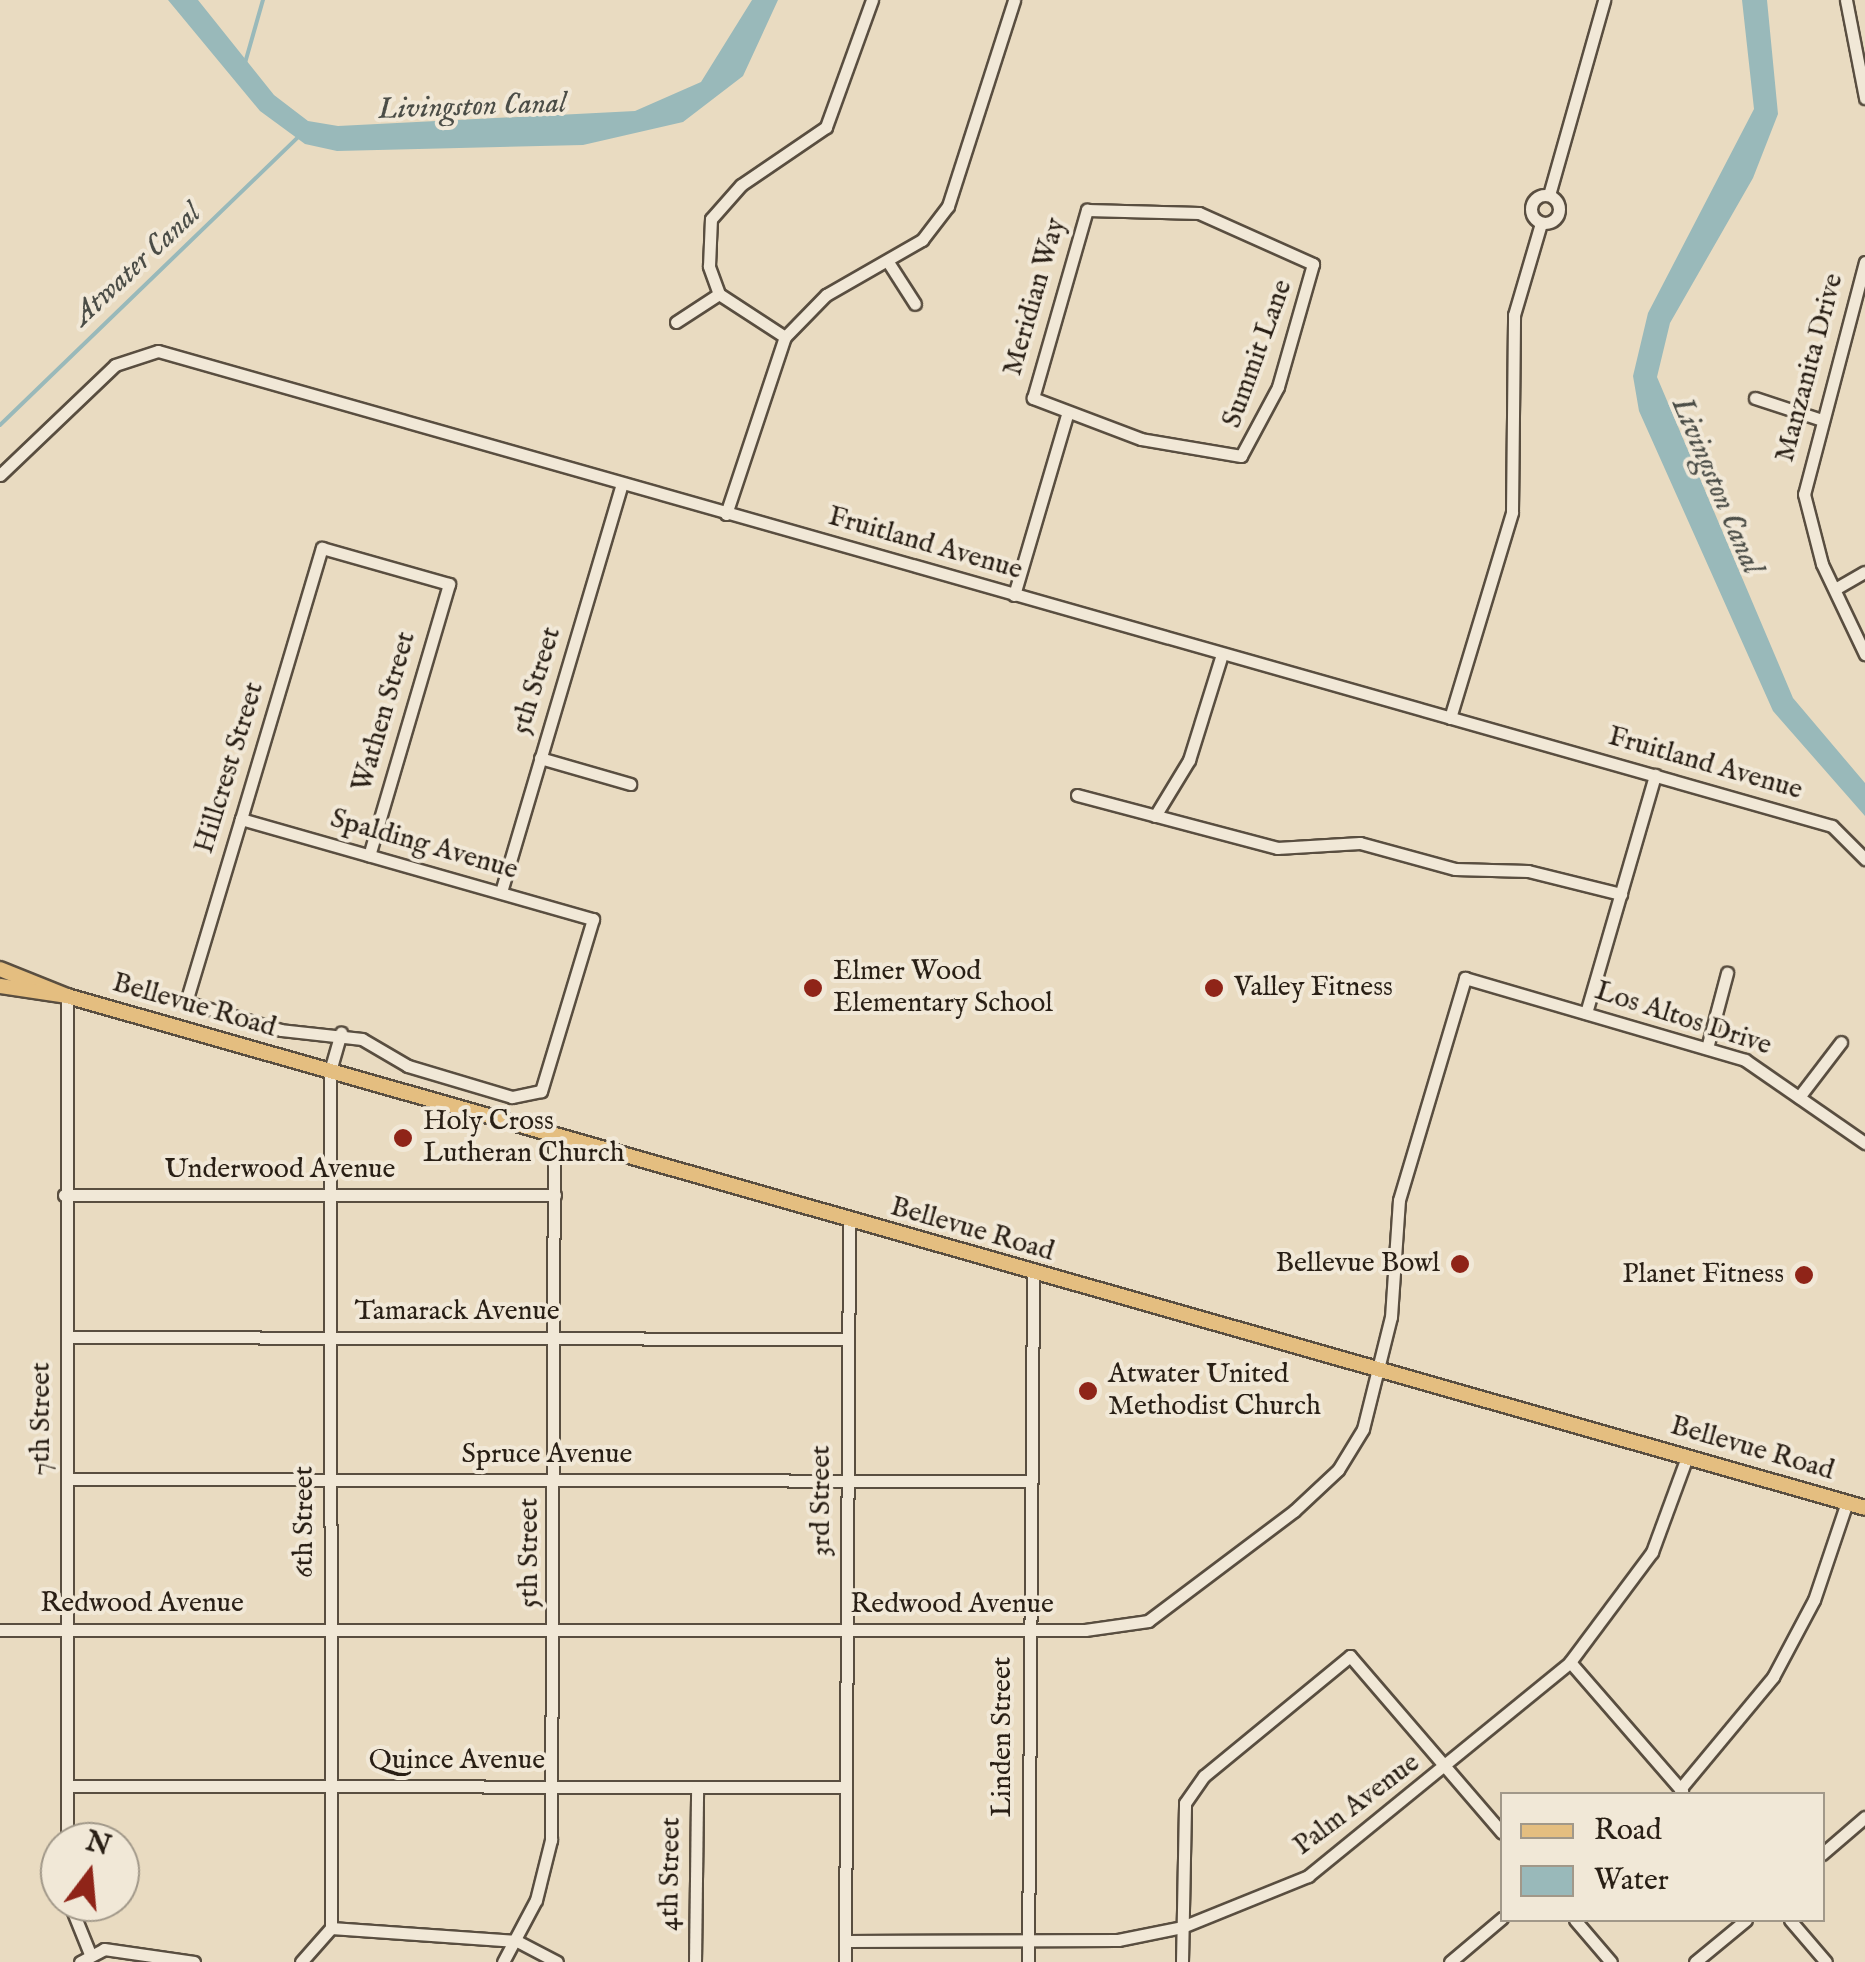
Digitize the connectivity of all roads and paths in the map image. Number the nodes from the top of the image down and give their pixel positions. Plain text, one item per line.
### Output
1 (872, 0) edge
2 (1014, 0) edge
3 (1604, 0) edge
4 (1846, 0) edge
5 (1860, 53) edge
6 (1865, 71) edge
7 (1865, 98) edge
8 (1548, 195) junction
9 (1541, 223) junction
10 (1865, 262) edge
11 (1313, 264) joint
12 (890, 265) junction
13 (719, 294) junction
14 (915, 304) dead end
15 (676, 322) dead end
16 (785, 338) junction
17 (1755, 398) dead end
18 (1067, 415) junction
19 (1819, 419) junction
20 (0, 474) edge
21 (622, 484) junction
22 (726, 514) junction
23 (1865, 572) edge
24 (449, 584) joint
25 (1835, 589) junction
26 (1014, 595) junction
27 (1222, 654) junction
28 (1865, 654) edge
29 (1450, 718) junction
30 (540, 758) junction
31 (1655, 775) junction
32 (630, 784) dead end
33 (1077, 795) dead end
34 (1155, 816) junction
35 (240, 819) junction
36 (369, 855) junction
37 (1865, 859) edge
38 (501, 892) junction
39 (1620, 894) junction
40 (0, 969) edge
41 (1727, 973) dead end
42 (1465, 978) joint
43 (0, 986) edge
44 (67, 996) junction
45 (1586, 1013) junction
46 (341, 1033) junction
47 (1840, 1042) dead end
48 (1707, 1048) junction
49 (330, 1071) junction
50 (1798, 1097) junction
51 (554, 1134) junction
52 (1865, 1143) edge
53 (64, 1194) junction
54 (330, 1195) junction
55 (555, 1196) junction
56 (849, 1221) junction
57 (1032, 1272) junction
58 (330, 1336) junction
59 (67, 1337) junction
60 (554, 1337) junction
61 (847, 1339) junction
62 (1378, 1370) junction
63 (1686, 1457) junction
64 (330, 1478) junction
65 (68, 1479) junction
66 (555, 1480) junction
67 (847, 1480) junction
68 (1026, 1481) junction
69 (1847, 1502) junction
70 (1865, 1508) edge
71 (330, 1628) junction
72 (68, 1629) junction
73 (1027, 1629) junction
74 (0, 1630) edge
75 (555, 1630) junction
76 (846, 1630) junction
77 (1570, 1662) junction
78 (1447, 1768) junction
79 (67, 1786) junction
80 (329, 1786) junction
81 (554, 1786) junction
82 (697, 1786) junction
83 (846, 1787) junction
84 (1682, 1792) edge
85 (1865, 1817) edge
86 (67, 1822) edge
87 (1500, 1831) edge
88 (1825, 1851) edge
89 (1500, 1920) edge
90 (75, 1922) edge
91 (1577, 1922) edge
92 (1744, 1922) edge
93 (1792, 1922) edge
94 (1182, 1927) junction
95 (331, 1928) junction
96 (516, 1940) junction
97 (846, 1942) junction
98 (1028, 1942) junction
99 (85, 1958) edge
100 (194, 1962) edge
101 (301, 1962) edge
102 (503, 1962) edge
103 (557, 1962) edge
104 (695, 1962) edge
105 (846, 1962) edge
106 (1028, 1962) edge
107 (1182, 1962) edge
108 (1450, 1962) edge
109 (1611, 1962) edge
110 (1695, 1962) edge
111 (1826, 1962) edge

1 - 13 street
2 - 12 street
3 - 8 street
4 - 5 street
5 - 6 street
5 - 7 street
8 - 9 street
8 - 9 street
9 - 29 street
10 - 19 street, Manzanita Drive
11 - 18 street, Summit Lane
11 - 18 street, Meridian Way
12 - 14 street
12 - 16 street
13 - 15 street
13 - 16 street
16 - 22 street
17 - 19 street
18 - 26 street
19 - 25 street, Manzanita Drive
20 - 21 street, Fruitland Avenue
21 - 22 street, Fruitland Avenue
21 - 30 street, 5th Street
22 - 26 street, Fruitland Avenue
23 - 25 street
24 - 35 street, Hillcrest Street
24 - 36 street, Wathen Street
25 - 28 street, Manzanita Drive
26 - 27 street, Fruitland Avenue
27 - 29 street, Fruitland Avenue
27 - 34 street
29 - 31 street, Fruitland Avenue
30 - 32 street
30 - 38 street, 5th Street
31 - 37 street, Fruitland Avenue
31 - 39 street
33 - 34 street
34 - 39 street
35 - 36 street, Spalding Avenue
35 - 46 street, Hillcrest Street
36 - 38 street, Spalding Avenue
38 - 46 street, Spalding Avenue
39 - 45 street
40 - 44 main road, Bellevue Road
41 - 48 street
42 - 45 street, Los Altos Drive
42 - 62 street, Redwood Avenue
43 - 44 main road, Bellevue Road
44 - 49 main road, Bellevue Road
44 - 53 street, 7th Street
45 - 48 street, Los Altos Drive
46 - 49 street, 6th Street
47 - 50 street
48 - 50 street, Los Altos Drive
49 - 51 main road, Bellevue Road
49 - 54 street, 6th Street
50 - 52 street, Los Altos Drive
51 - 55 street, 5th Street
51 - 56 main road, Bellevue Road
53 - 54 street, Underwood Avenue
53 - 59 street, 7th Street
54 - 55 street, Underwood Avenue
54 - 58 street, 6th Street
55 - 60 street, 5th Street
56 - 57 main road, Bellevue Road
56 - 61 street, 3rd Street
57 - 62 main road, Bellevue Road
57 - 68 street, Linden Street
58 - 59 street, Tamarack Avenue
58 - 60 street, Tamarack Avenue
58 - 64 street, 6th Street
59 - 65 street, 7th Street
60 - 61 street, Tamarack Avenue
60 - 66 street, 5th Street
61 - 67 street, 3rd Street
62 - 63 main road, Bellevue Road
62 - 73 street, Redwood Avenue
63 - 69 main road, Bellevue Road
63 - 77 street, Palm Avenue
64 - 65 street, Spruce Avenue
64 - 66 street, Spruce Avenue
64 - 71 street, 6th Street
65 - 72 street, 7th Street
66 - 67 street, Spruce Avenue
66 - 75 street, 5th Street
67 - 68 street, Spruce Avenue
67 - 76 street, 3rd Street
68 - 73 street, Linden Street
69 - 70 main road, Bellevue Road
69 - 84 street
71 - 72 street, Redwood Avenue
71 - 75 street, Redwood Avenue
71 - 80 street, 6th Street
72 - 74 street, Redwood Avenue
72 - 79 street, 7th Street
73 - 76 street, Redwood Avenue
73 - 98 street, Linden Street
75 - 76 street, Redwood Avenue
75 - 81 street, 5th Street
76 - 83 street, 3rd Street
77 - 78 street, Palm Avenue
77 - 84 street
78 - 87 street
78 - 94 street, Palm Avenue
78 - 94 street
79 - 80 street, Quince Avenue
79 - 86 street, 7th Street
80 - 81 street, Quince Avenue
80 - 95 street, 6th Street
81 - 82 street, Quince Avenue
81 - 96 street, 5th Street
82 - 83 street, Quince Avenue
82 - 104 street, 4th Street
83 - 97 street, 3rd Street
85 - 88 street
89 - 108 street
90 - 99 street
91 - 109 street
92 - 110 street
93 - 111 street
94 - 98 street, Palm Avenue
94 - 107 street
95 - 96 street
95 - 101 street
96 - 102 street, 5th Street
96 - 103 street
97 - 98 street, Palm Avenue
97 - 105 street, 3rd Street
98 - 106 street, Linden Street
99 - 100 street

